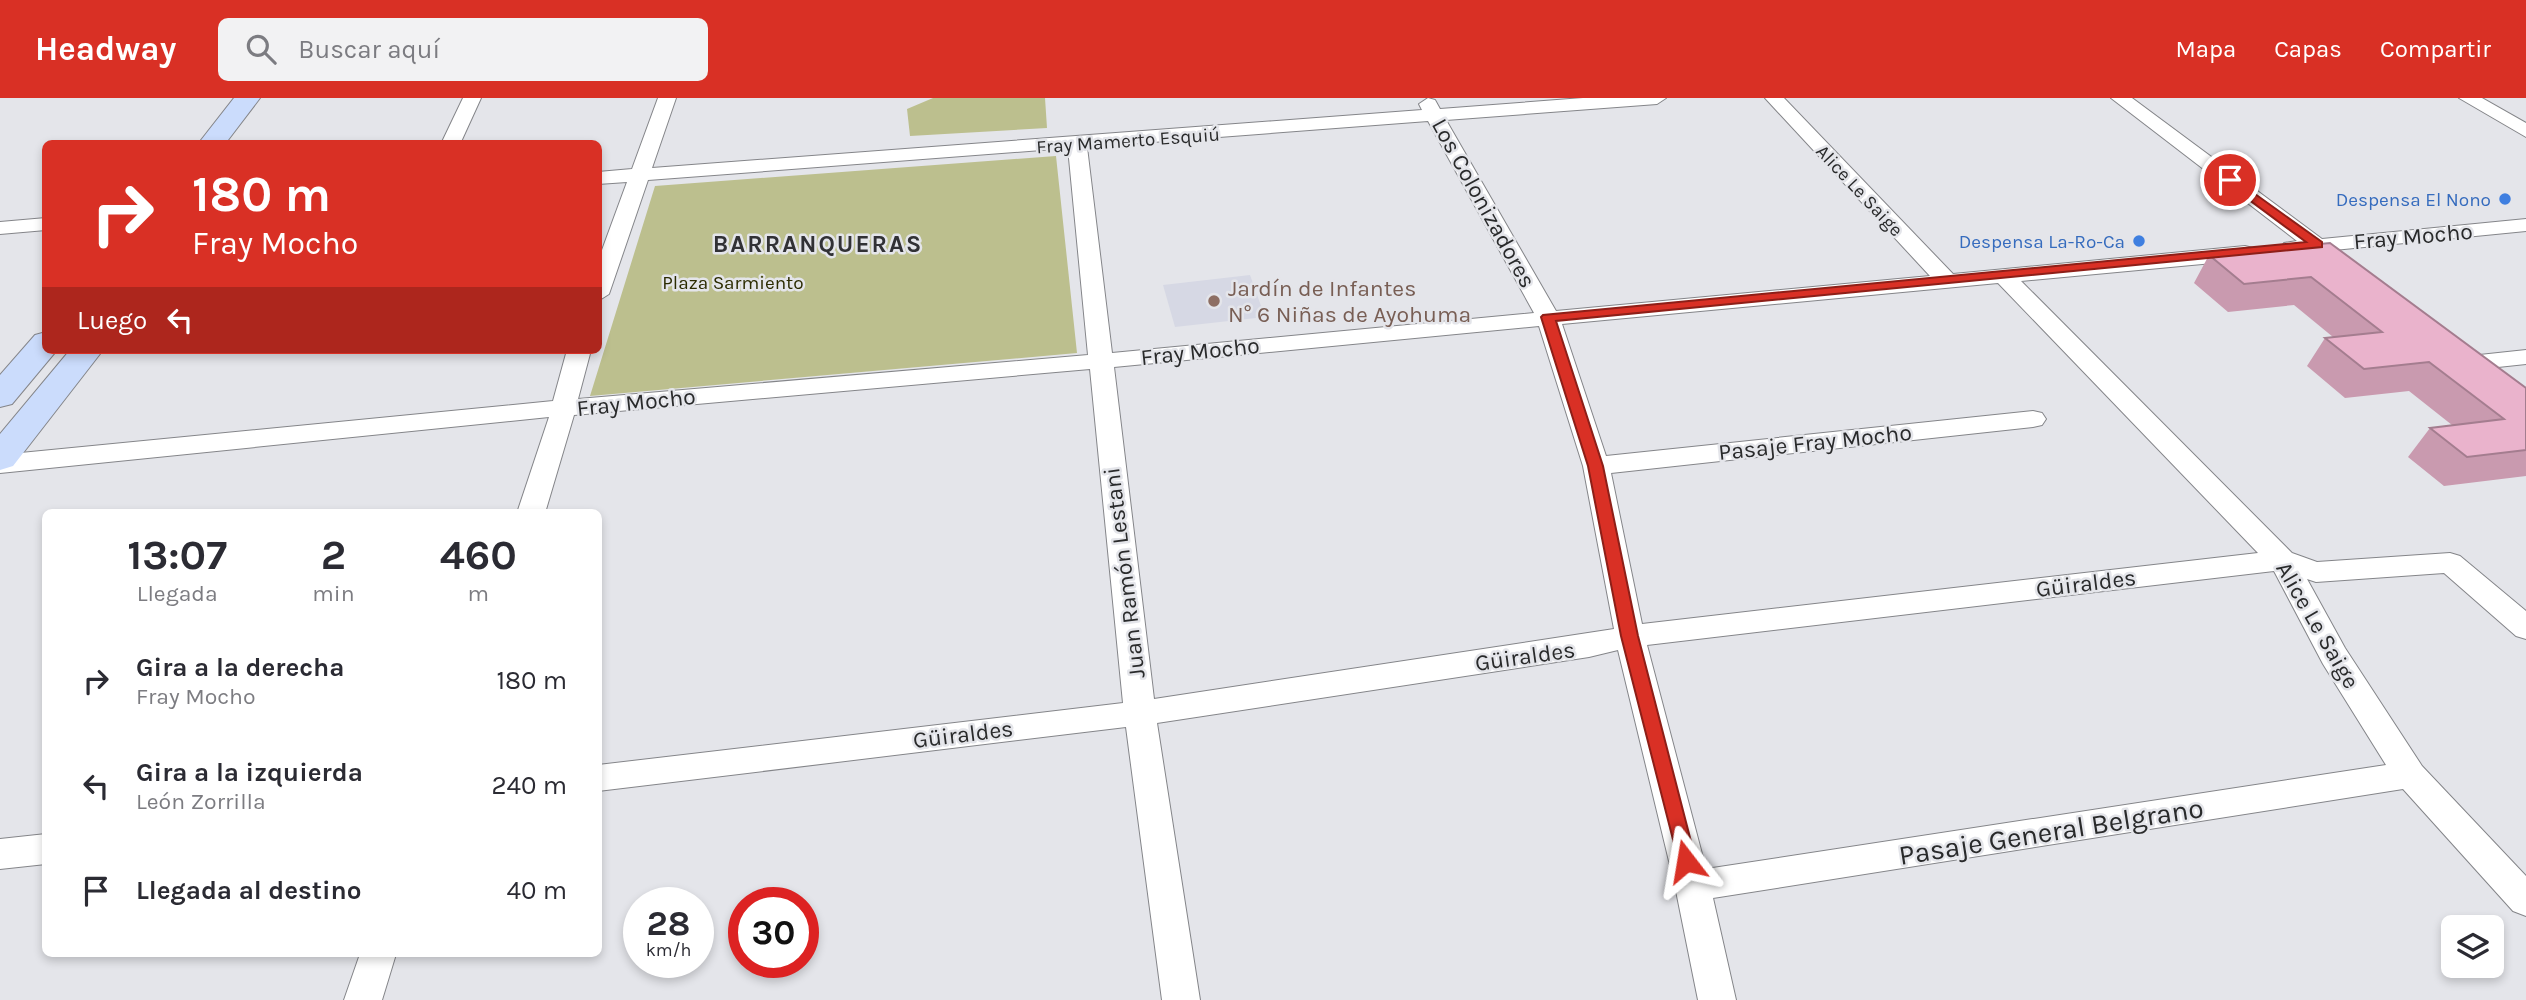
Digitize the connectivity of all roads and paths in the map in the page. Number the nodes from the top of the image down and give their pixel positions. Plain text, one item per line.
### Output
1 (472, 98) edge
2 (667, 98) edge
3 (1657, 98) edge
4 (1773, 98) edge
5 (2120, 98) edge
6 (2468, 98) edge
7 (1430, 107) edge
8 (259, 109) edge
9 (2526, 131) edge
10 (216, 140) edge
11 (452, 140) edge
12 (1077, 144) junction
13 (640, 175) junction
14 (602, 178) edge
15 (42, 224) edge
16 (2526, 225) edge
17 (0, 228) edge
18 (2317, 245) junction
19 (2346, 270) edge
20 (2003, 275) junction
21 (1947, 281) junction
22 (602, 283) edge
23 (1548, 317) junction
24 (42, 347) edge
25 (2449, 348) edge
26 (84, 354) edge
27 (578, 354) edge
28 (2526, 357) edge
29 (1099, 361) junction
30 (2470, 363) junction
31 (2493, 380) edge
32 (0, 397) edge
33 (563, 410) junction
34 (2034, 419) dead end
35 (0, 458) edge
36 (0, 464) edge
37 (1596, 466) junction
38 (532, 509) edge
39 (2282, 560) junction
40 (2526, 628) edge
41 (1630, 636) junction
42 (1140, 713) junction
43 (2410, 775) junction
44 (602, 778) edge
45 (42, 850) edge
46 (0, 855) edge
47 (1693, 886) junction
48 (2526, 900) edge
49 (377, 957) edge
50 (363, 1000) edge
51 (1181, 1000) edge
52 (1717, 1000) edge

1 - 11 street
2 - 13 street
3 - 7 street, Fray Mamerto Esquiú
4 - 21 street, Alice Le Saige
5 - 18 street
6 - 9 street
7 - 12 street, Fray Mamerto Esquiú
7 - 23 street, Los Colonizadores
8 - 10 main road
12 - 13 street, Fray Mamerto Esquiú
12 - 29 street, Juan Ramón Lestani
13 - 14 street, Fray Mamerto Esquiú
13 - 22 street
15 - 17 street
16 - 18 street, Fray Mocho
18 - 19 street
18 - 20 street, Fray Mocho
20 - 21 street, Fray Mocho
20 - 39 street, Alice Le Saige
21 - 23 street, Fray Mocho
23 - 29 street, Fray Mocho
23 - 37 street, Los Colonizadores
24 - 32 main road
25 - 30 street
26 - 35 main road
27 - 33 street
28 - 30 street
29 - 33 street, Fray Mocho
29 - 42 street, Juan Ramón Lestani
30 - 31 street
33 - 36 street, Fray Mocho
33 - 38 street
34 - 37 street, Pasaje Fray Mocho
37 - 41 street, Los Colonizadores
39 - 40 street, Güiraldes
39 - 41 street, Güiraldes
39 - 43 street, Alice Le Saige
41 - 42 street, Güiraldes
41 - 47 street, Los Colonizadores
42 - 44 street, Güiraldes
42 - 51 street, Juan Ramón Lestani
43 - 47 street, Pasaje General Belgrano
43 - 48 street, Alice Le Saige
45 - 46 street
47 - 52 street, Los Colonizadores
49 - 50 street

